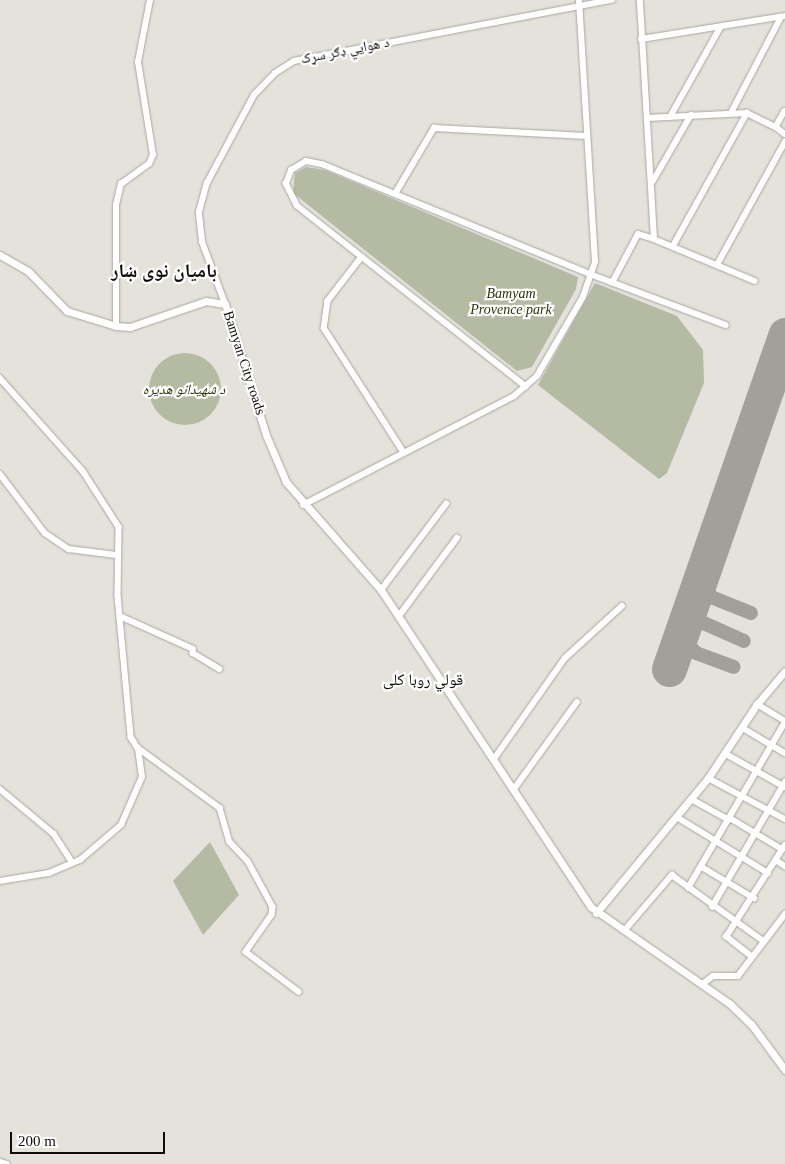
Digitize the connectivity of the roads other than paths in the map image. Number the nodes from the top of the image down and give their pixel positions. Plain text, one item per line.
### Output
1 (150, 0) edge
2 (612, 0) edge
3 (640, 0) edge
4 (580, 3) edge
5 (783, 17) edge
6 (720, 28) junction
7 (642, 39) junction
8 (785, 110) edge
9 (731, 113) junction
10 (747, 113) junction
11 (691, 115) junction
12 (670, 117) junction
13 (647, 118) junction
14 (776, 127) junction
15 (785, 134) edge
16 (586, 136) junction
17 (785, 142) edge
18 (653, 182) junction
19 (395, 194) junction
20 (654, 238) junction
21 (674, 244) junction
22 (0, 255) edge
23 (362, 257) junction
24 (717, 265) junction
25 (590, 274) junction
26 (755, 281) dead end
27 (612, 283) junction
28 (225, 304) junction
29 (726, 325) dead end
30 (116, 326) junction
31 (0, 378) edge
32 (526, 387) junction
33 (403, 451) junction
34 (0, 474) edge
35 (446, 504) dead end
36 (303, 505) junction
37 (457, 538) dead end
38 (116, 555) junction
39 (381, 590) junction
40 (622, 606) dead end
41 (120, 616) junction
42 (399, 616) junction
43 (220, 669) dead end
44 (785, 671) edge
45 (777, 678) junction
46 (785, 683) edge
47 (576, 702) dead end
48 (757, 704) junction
49 (785, 722) edge
50 (742, 728) junction
51 (772, 745) junction
52 (138, 748) junction
53 (785, 753) edge
54 (726, 754) junction
55 (494, 760) junction
56 (757, 770) junction
57 (708, 778) junction
58 (784, 785) edge
59 (0, 789) edge
60 (514, 789) junction
61 (742, 796) junction
62 (691, 800) junction
63 (769, 810) junction
64 (677, 817) junction
65 (730, 819) junction
66 (785, 819) edge
67 (755, 833) junction
68 (716, 843) junction
69 (784, 847) edge
70 (742, 858) junction
71 (776, 860) junction
72 (72, 862) junction
73 (785, 866) edge
74 (702, 867) junction
75 (768, 874) junction
76 (0, 881) edge
77 (727, 882) junction
78 (688, 888) junction
79 (754, 898) junction
80 (712, 907) junction
81 (596, 913) junction
82 (785, 914) edge
83 (738, 922) junction
84 (624, 931) junction
85 (762, 940) junction
86 (752, 957) junction
87 (704, 983) junction
88 (299, 992) dead end
89 (785, 1070) edge
90 (0, 1162) edge
91 (7, 1164) edge

1 - 30 street
2 - 4 street, د هوايي ډګر سړک
3 - 7 street
4 - 16 street
4 - 28 street, د هوايي ډګر سړک
5 - 6 street
5 - 9 street
6 - 7 street
6 - 12 street
7 - 13 street
8 - 14 street
9 - 10 street
9 - 11 street
10 - 14 street
10 - 21 street
11 - 12 street
11 - 18 street
12 - 13 street
13 - 18 street
14 - 15 street
16 - 19 street
16 - 25 street
17 - 24 street
18 - 20 street
19 - 23 street
19 - 25 street
20 - 21 street
20 - 27 street
21 - 24 street
22 - 30 street, Bamyan City roads
23 - 32 street
23 - 33 street
24 - 26 street
25 - 27 street
25 - 32 street
27 - 29 street
28 - 30 street, Bamyan City roads
28 - 36 street, Bamyan City roads
31 - 38 street
32 - 33 street
33 - 36 street
34 - 38 street
35 - 39 street
36 - 39 street, Bamyan City roads
37 - 42 street
38 - 41 street
39 - 42 street, Bamyan City roads
40 - 55 street
41 - 43 street
41 - 52 street
42 - 55 street, Bamyan City roads
44 - 45 street
45 - 46 street
45 - 48 street
47 - 60 street
48 - 49 street
48 - 50 street
49 - 51 street
50 - 51 street
50 - 54 street
51 - 53 street
51 - 56 street
52 - 72 street
52 - 88 street
54 - 56 street
54 - 57 street
55 - 60 street, Bamyan City roads
56 - 58 street
56 - 61 street
57 - 61 street
57 - 62 street
58 - 63 street
59 - 72 street
60 - 81 street, Bamyan City roads
61 - 63 street
61 - 65 street
62 - 64 street
62 - 65 street
63 - 66 street
63 - 67 street
64 - 68 street
64 - 81 street
65 - 67 street
65 - 68 street
67 - 69 street
67 - 70 street
68 - 70 street
68 - 74 street
69 - 71 street
70 - 75 street
70 - 77 street
71 - 73 street
71 - 75 street
72 - 76 street
74 - 77 street
74 - 78 street
75 - 79 street
77 - 79 street
77 - 80 street
78 - 80 street
78 - 84 street
79 - 83 street
80 - 83 street
81 - 84 street
82 - 85 street
83 - 85 street
83 - 86 street
84 - 87 street
85 - 86 street
86 - 87 street
87 - 89 street
90 - 91 street

